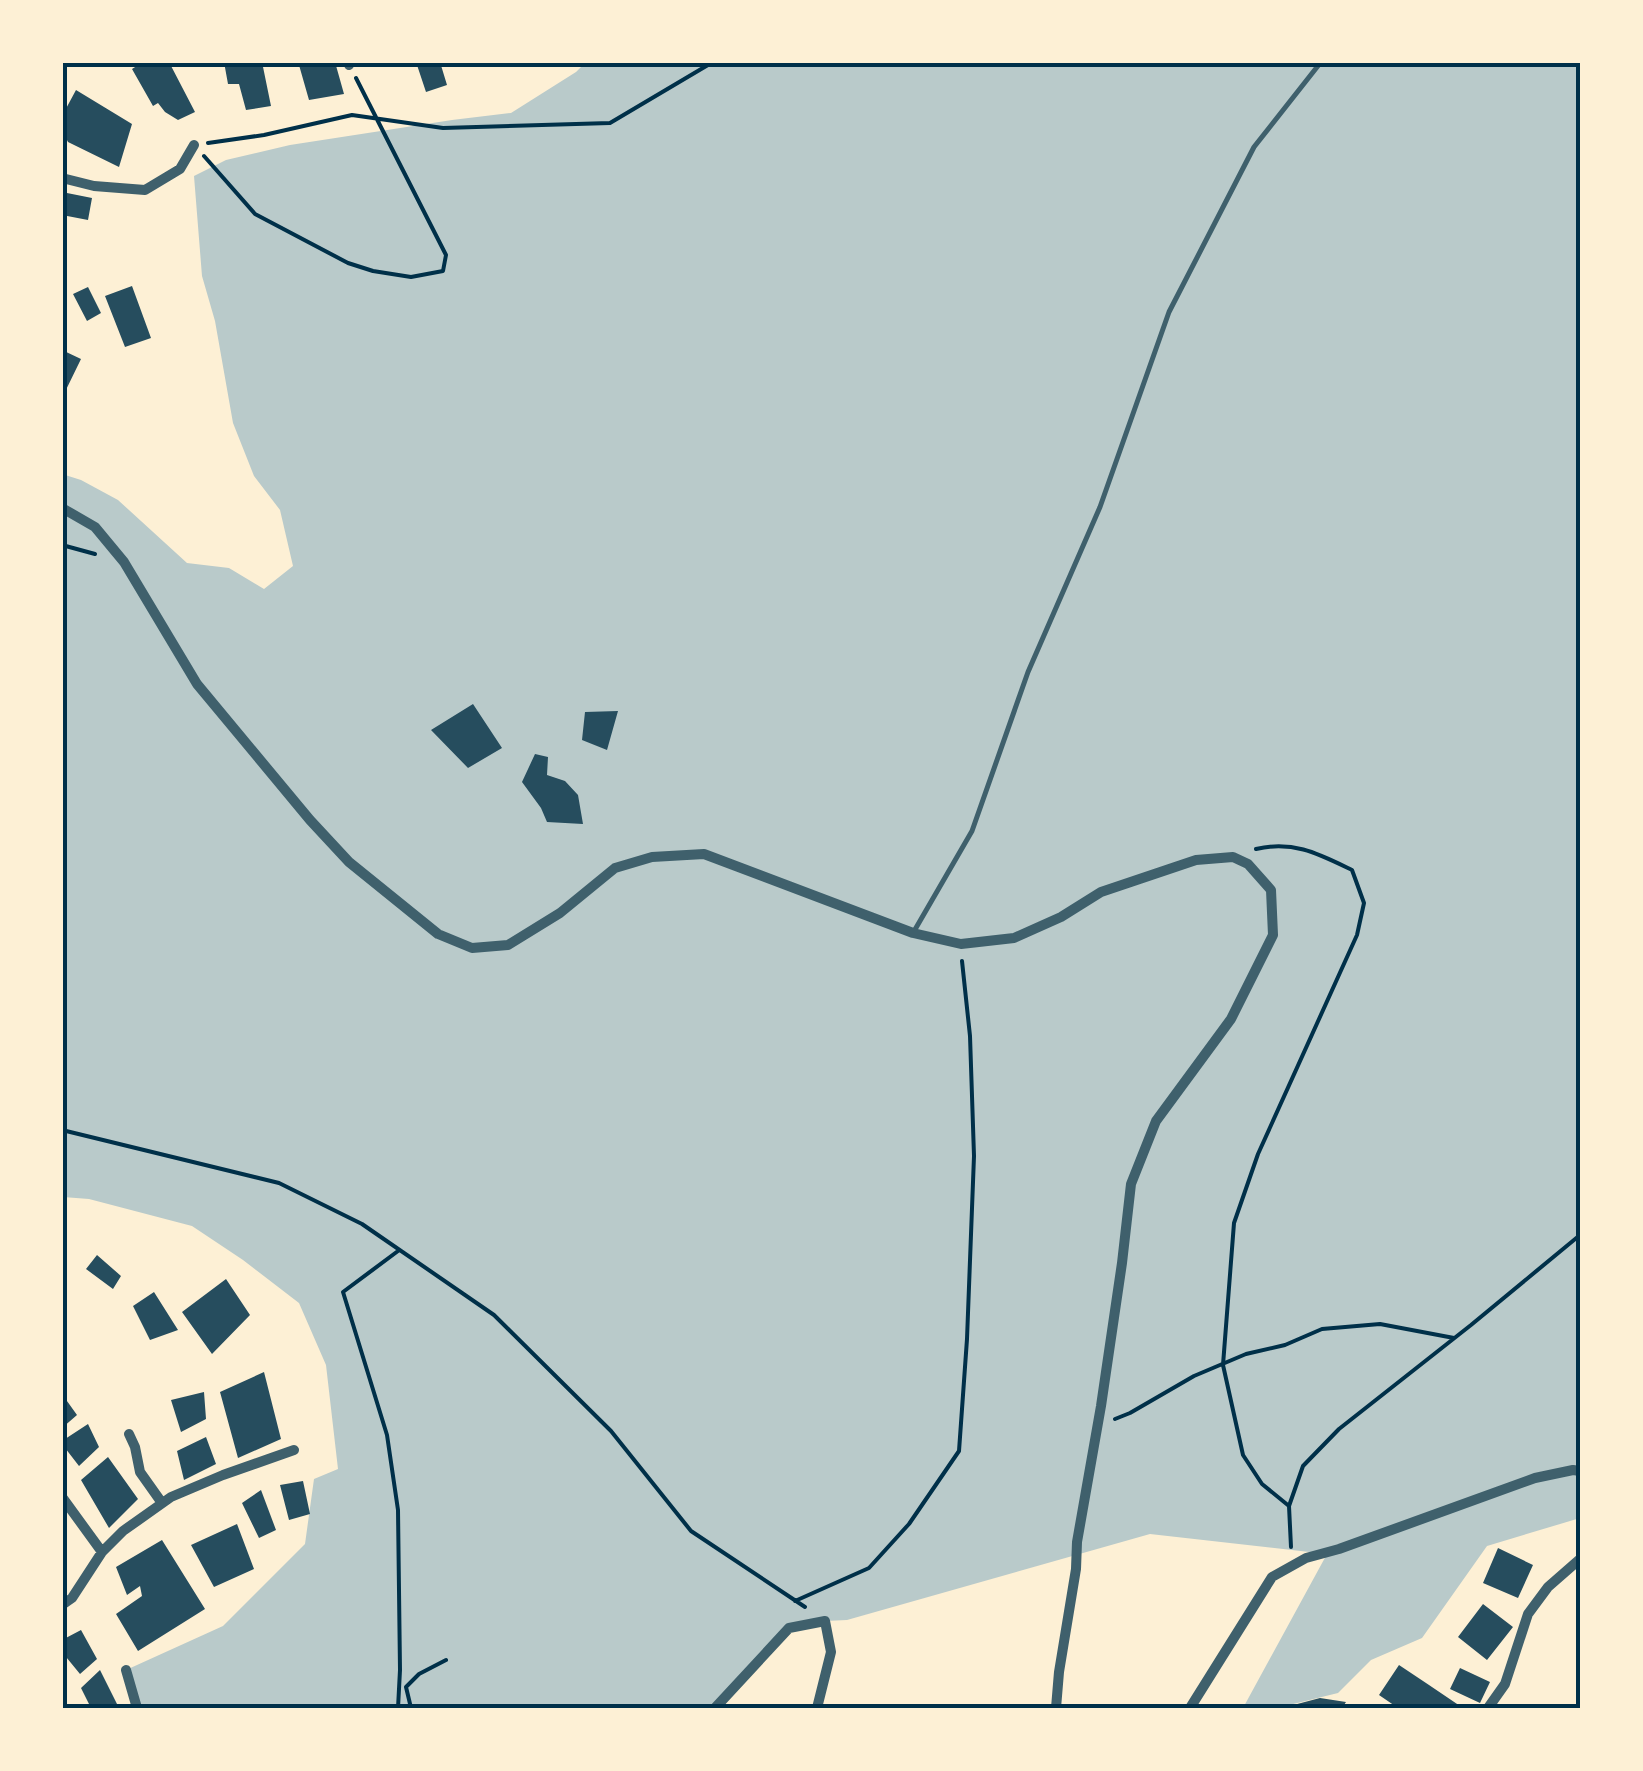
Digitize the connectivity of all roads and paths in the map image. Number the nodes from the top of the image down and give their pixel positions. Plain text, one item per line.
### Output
1 (713, 62) edge
2 (1320, 62) edge
3 (348, 64) edge
4 (194, 145) junction
5 (62, 178) edge
6 (62, 508) edge
7 (1232, 857) junction
8 (913, 933) junction
9 (961, 944) junction
10 (62, 1130) edge
11 (1580, 1234) edge
12 (398, 1251) junction
13 (1454, 1338) junction
14 (1223, 1365) junction
15 (1097, 1426) junction
16 (129, 1434) dead end
17 (294, 1450) dead end
18 (1580, 1471) edge
19 (62, 1497) edge
20 (162, 1503) junction
21 (1289, 1506) junction
22 (102, 1552) junction
23 (1580, 1558) edge
24 (1292, 1566) junction
25 (795, 1600) junction
26 (62, 1605) edge
27 (824, 1621) junction
28 (446, 1660) dead end
29 (126, 1670) dead end
30 (138, 1708) edge
31 (398, 1708) edge
32 (411, 1708) edge
33 (715, 1708) edge
34 (817, 1708) edge
35 (1056, 1708) edge
36 (1190, 1708) edge
37 (1488, 1708) edge

1 - 4 path
2 - 8 lane
3 - 4 path
4 - 5 street
6 - 8 street
7 - 9 street
7 - 14 path
7 - 15 street
8 - 9 street
9 - 25 path
10 - 12 path
11 - 13 path
12 - 25 path
12 - 31 path
13 - 14 path
13 - 21 path
14 - 15 path
14 - 21 path
15 - 35 street
16 - 20 street
17 - 20 street
18 - 24 street
19 - 22 street
20 - 22 street
21 - 24 path
22 - 26 street
23 - 37 street
24 - 36 street
25 - 27 path
27 - 33 street
27 - 34 street
28 - 32 path
29 - 30 street

